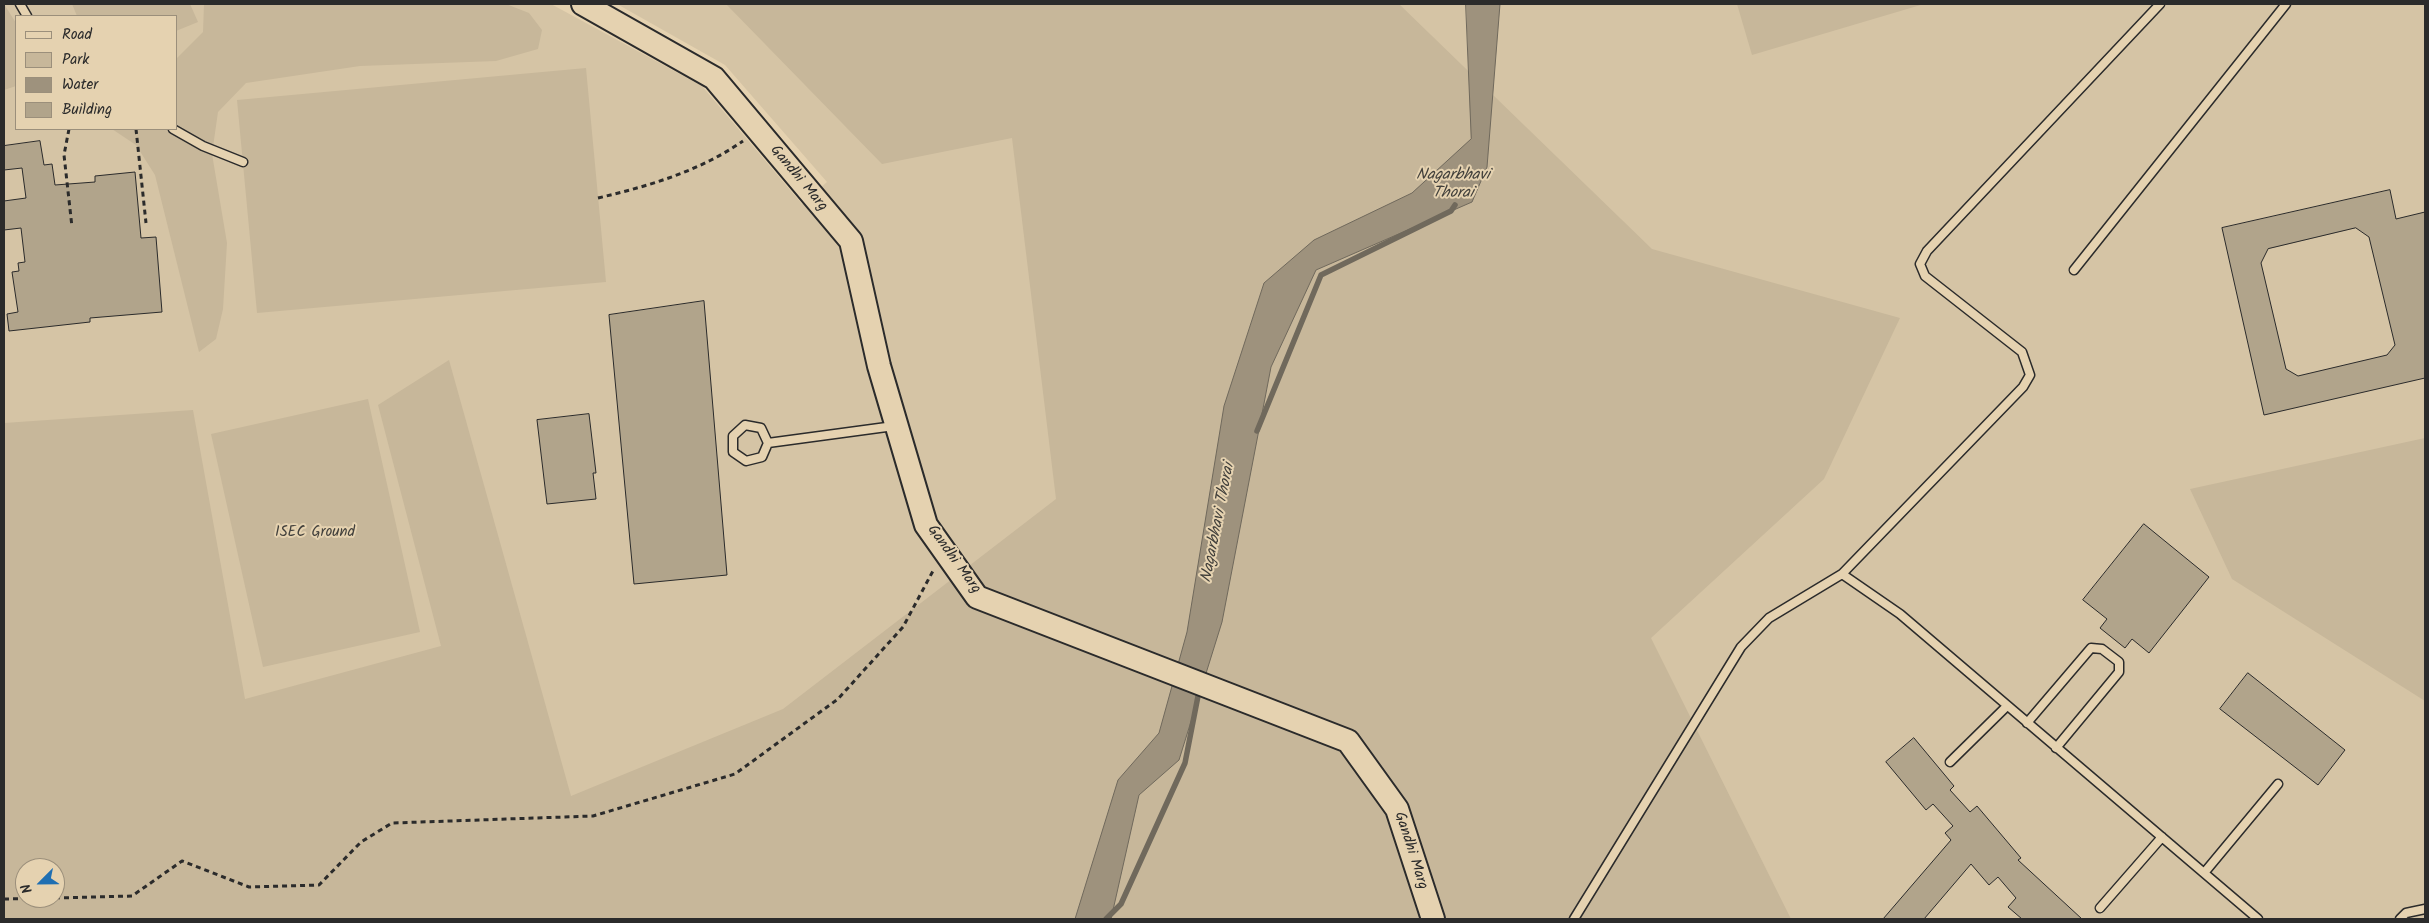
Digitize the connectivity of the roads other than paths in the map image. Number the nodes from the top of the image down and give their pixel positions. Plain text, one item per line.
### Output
1 (20, 4) edge
2 (583, 4) edge
3 (2160, 4) edge
4 (2286, 4) edge
5 (26, 15) edge
6 (175, 130) edge
7 (243, 162) dead end
8 (2074, 270) dead end
9 (896, 426) junction
10 (768, 442) junction
11 (1842, 574) junction
12 (2007, 706) junction
13 (2027, 723) junction
14 (2056, 748) junction
15 (1950, 762) dead end
16 (2278, 784) dead end
17 (2162, 837) junction
18 (2204, 873) junction
19 (2100, 908) dead end
20 (2425, 909) edge
21 (1433, 919) edge
22 (1574, 919) edge
23 (2258, 919) edge
24 (2400, 919) edge

1 - 5 lane
2 - 9 main road, Gandhi Marg
3 - 11 lane
4 - 8 lane
6 - 7 lane
9 - 10 lane
9 - 21 main road, Gandhi Marg
10 - 10 lane
11 - 12 lane
11 - 22 lane
12 - 13 lane
12 - 15 lane
13 - 14 lane
13 - 14 lane
14 - 17 lane
16 - 18 lane
17 - 18 lane
17 - 19 lane
18 - 23 lane
20 - 24 lane

